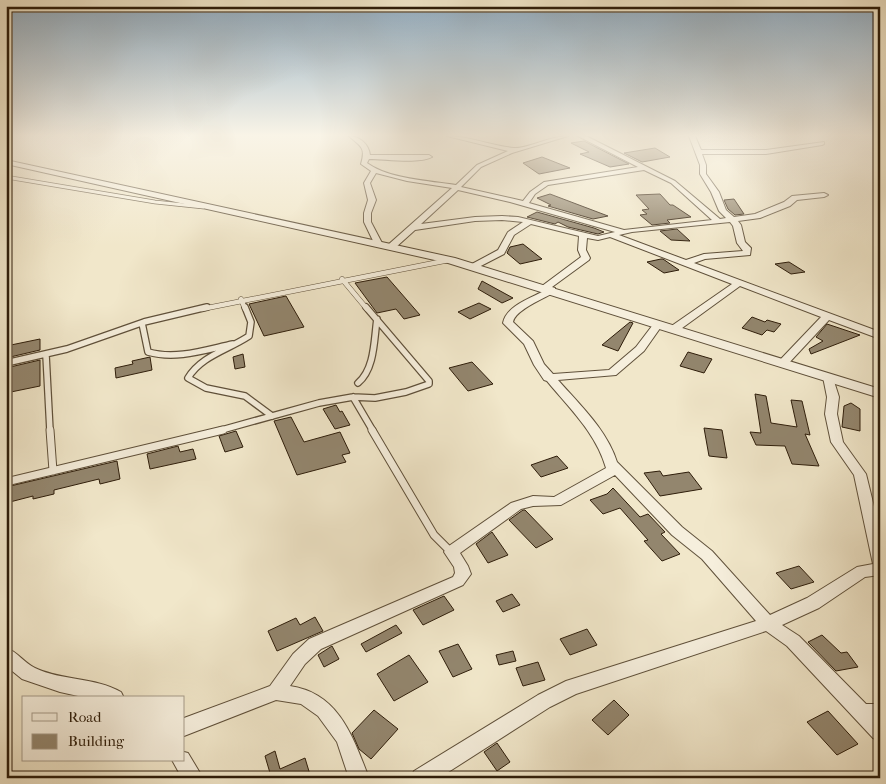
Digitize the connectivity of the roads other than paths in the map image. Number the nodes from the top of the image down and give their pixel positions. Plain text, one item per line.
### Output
1 (54, 173) edge
2 (373, 173) edge
3 (380, 173) edge
4 (472, 173) edge
5 (614, 173) edge
6 (654, 173) edge
7 (703, 173) edge
8 (6, 177) edge
9 (457, 188) junction
10 (824, 195) dead end
11 (524, 205) junction
12 (212, 207) junction
13 (730, 219) junction
14 (529, 222) junction
15 (718, 222) junction
16 (412, 228) junction
17 (623, 232) junction
18 (611, 235) junction
19 (583, 236) junction
20 (378, 243) junction
21 (392, 246) junction
22 (451, 260) junction
23 (687, 263) junction
24 (474, 267) junction
25 (342, 279) junction
26 (740, 282) junction
27 (549, 289) junction
28 (241, 300) junction
29 (827, 316) junction
30 (377, 319) junction
31 (142, 323) junction
32 (658, 324) junction
33 (674, 329) junction
34 (880, 336) edge
35 (240, 343) junction
36 (46, 355) junction
37 (6, 363) edge
38 (783, 363) junction
39 (828, 376) junction
40 (548, 378) junction
41 (358, 384) dead end
42 (880, 394) edge
43 (353, 396) junction
44 (272, 416) junction
45 (613, 465) junction
46 (53, 471) junction
47 (6, 482) edge
48 (451, 552) junction
49 (880, 564) edge
50 (880, 569) edge
51 (768, 624) junction
52 (6, 655) edge
53 (276, 692) junction
54 (112, 696) edge
55 (880, 712) edge
56 (862, 713) junction
57 (185, 727) edge
58 (880, 732) edge
59 (182, 762) edge
60 (193, 778) edge
61 (359, 778) edge
62 (421, 778) edge

1 - 12 street
2 - 20 street
3 - 9 street
4 - 9 street
5 - 11 street
6 - 15 street
7 - 13 street
8 - 12 lane
9 - 11 street
9 - 16 street
10 - 13 street
11 - 17 street
12 - 20 street
13 - 15 street
13 - 23 street
14 - 16 street
14 - 19 street
14 - 24 street
15 - 17 street
16 - 21 street
17 - 18 street
18 - 19 street
18 - 23 street
19 - 27 street
20 - 21 street
21 - 22 street
22 - 24 street
22 - 25 lane
23 - 26 street
24 - 27 street
25 - 28 lane
25 - 30 lane
26 - 29 street
26 - 33 street
27 - 32 street
27 - 40 street
28 - 31 lane
28 - 35 lane
29 - 34 street
29 - 38 street
30 - 41 lane
30 - 43 lane
31 - 35 lane
31 - 36 lane
32 - 33 street
32 - 40 street
33 - 38 street
35 - 44 lane
36 - 37 lane
36 - 46 lane
38 - 39 street
39 - 42 street
39 - 49 street
40 - 45 street
43 - 44 lane
43 - 48 lane
44 - 46 lane
45 - 48 street
45 - 51 street
46 - 47 lane
48 - 53 street
50 - 51 street
51 - 56 street
51 - 62 street
52 - 54 street
53 - 57 street
53 - 61 street
55 - 56 street
56 - 58 street
59 - 60 street

